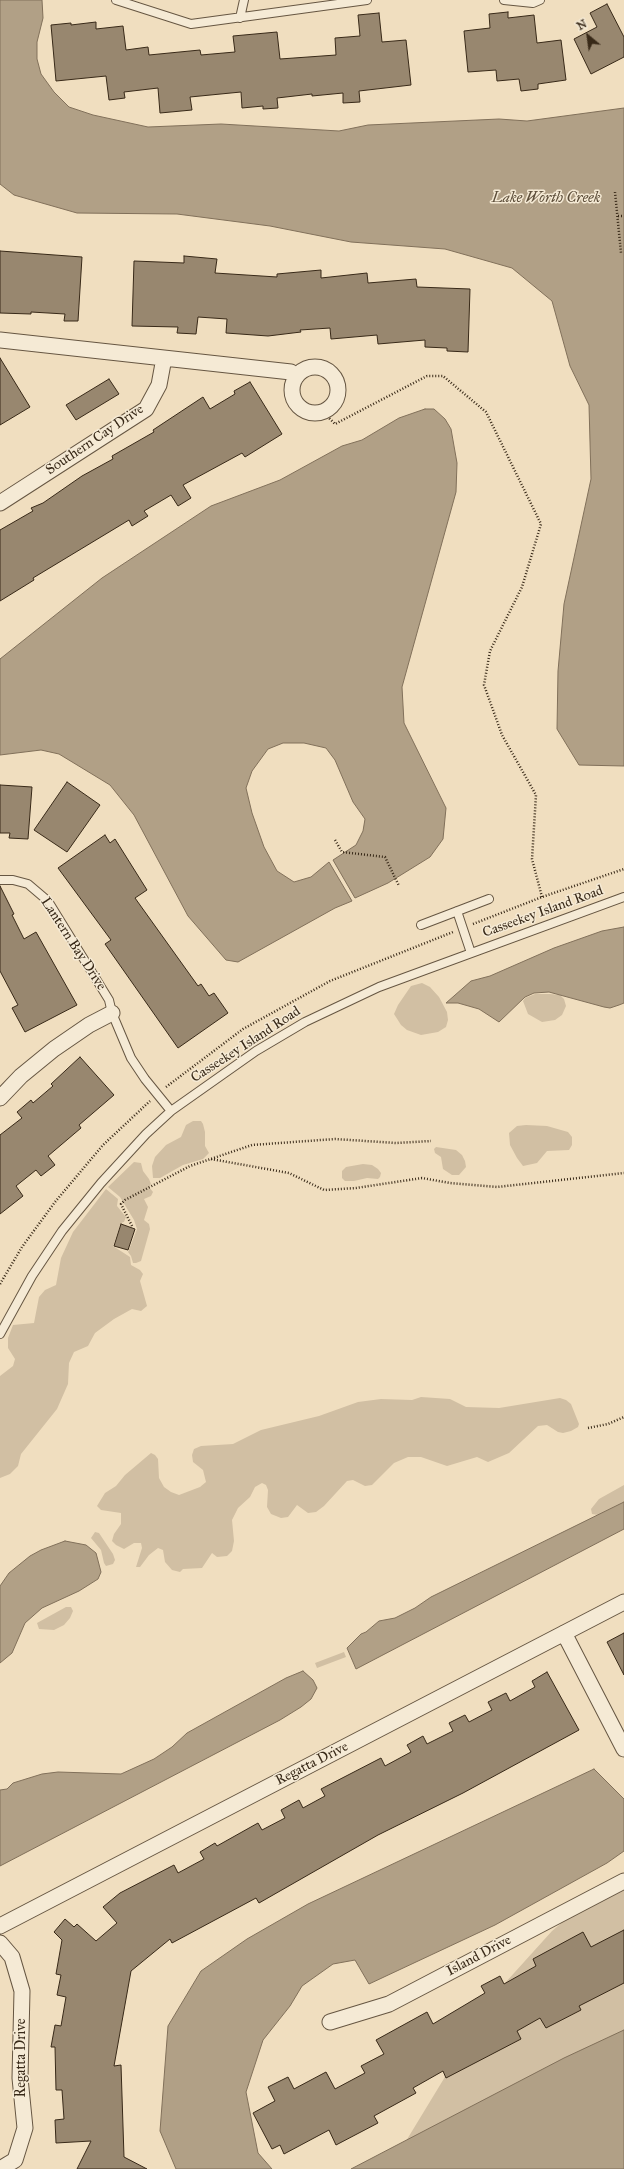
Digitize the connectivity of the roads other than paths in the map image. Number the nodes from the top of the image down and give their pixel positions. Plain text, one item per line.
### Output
1 (116, 0) edge
2 (244, 0) edge
3 (367, 0) edge
4 (504, 0) edge
5 (540, 0) edge
6 (322, 3) edge
7 (240, 18) junction
8 (0, 340) edge
9 (164, 358) junction
10 (297, 376) junction
11 (0, 503) edge
12 (0, 880) edge
13 (624, 897) edge
14 (489, 899) dead end
15 (457, 911) junction
16 (421, 925) dead end
17 (471, 953) junction
18 (112, 1013) junction
19 (0, 1098) edge
20 (171, 1111) junction
21 (0, 1334) edge
22 (624, 1602) edge
23 (564, 1633) junction
24 (624, 1749) edge
25 (624, 1881) edge
26 (0, 1926) edge
27 (0, 1943) edge
28 (330, 2022) dead end
29 (0, 2169) edge

1 - 7 lane
2 - 7 lane
3 - 6 lane
4 - 5 lane
6 - 7 lane
8 - 9 street
9 - 10 street
9 - 11 street, Southern Cay Drive
10 - 10 street
12 - 18 lane, Lantern Bay Drive
13 - 17 lane, Casseekey Island Road
14 - 15 lane
15 - 16 lane
15 - 17 lane
17 - 20 lane, Casseekey Island Road
18 - 19 street
18 - 20 lane, Lantern Bay Drive
20 - 21 lane, Casseekey Island Road
22 - 23 street, Regatta Drive
23 - 24 street
23 - 26 street, Regatta Drive
25 - 28 street, Island Drive
27 - 29 street, Regatta Drive

